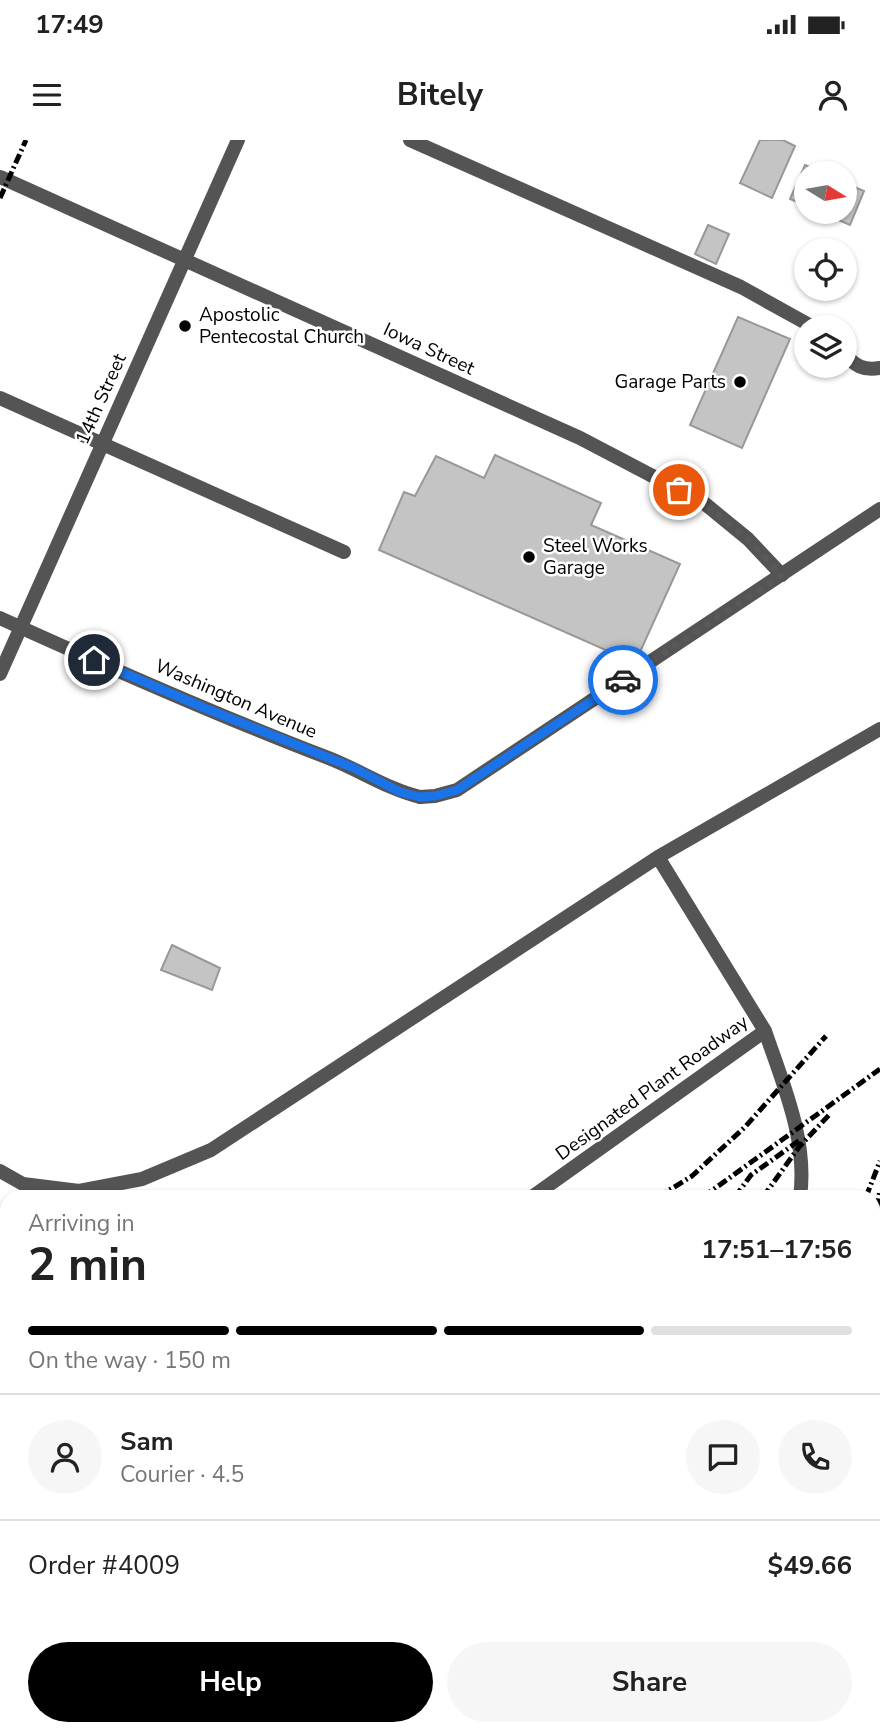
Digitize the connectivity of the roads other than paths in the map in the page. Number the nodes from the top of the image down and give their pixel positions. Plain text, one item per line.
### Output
1 (238, 140) edge
2 (410, 140) edge
3 (0, 177) edge
4 (185, 259) junction
5 (794, 316) edge
6 (857, 365) edge
7 (880, 368) edge
8 (0, 398) edge
9 (102, 444) junction
10 (880, 509) edge
11 (344, 552) dead end
12 (782, 575) junction
13 (0, 618) edge
14 (20, 628) junction
15 (0, 674) edge
16 (880, 729) edge
17 (658, 857) junction
18 (765, 1031) junction
19 (0, 1171) edge
20 (71, 1190) edge
21 (84, 1190) edge
22 (542, 1190) edge
23 (801, 1190) edge

1 - 4 street, 14th Street
2 - 5 street
3 - 4 street, Iowa Street
4 - 9 street, 14th Street
4 - 12 street, Iowa Street
6 - 7 street
8 - 9 street
9 - 11 street
9 - 14 street, 14th Street
10 - 12 street
12 - 14 street, Washington Avenue
13 - 14 street, Washington Avenue
14 - 15 street, 14th Street
16 - 17 street
17 - 18 street, Designated Plant Roadway
17 - 21 street
18 - 22 street, Designated Plant Roadway
18 - 23 street
19 - 20 street

